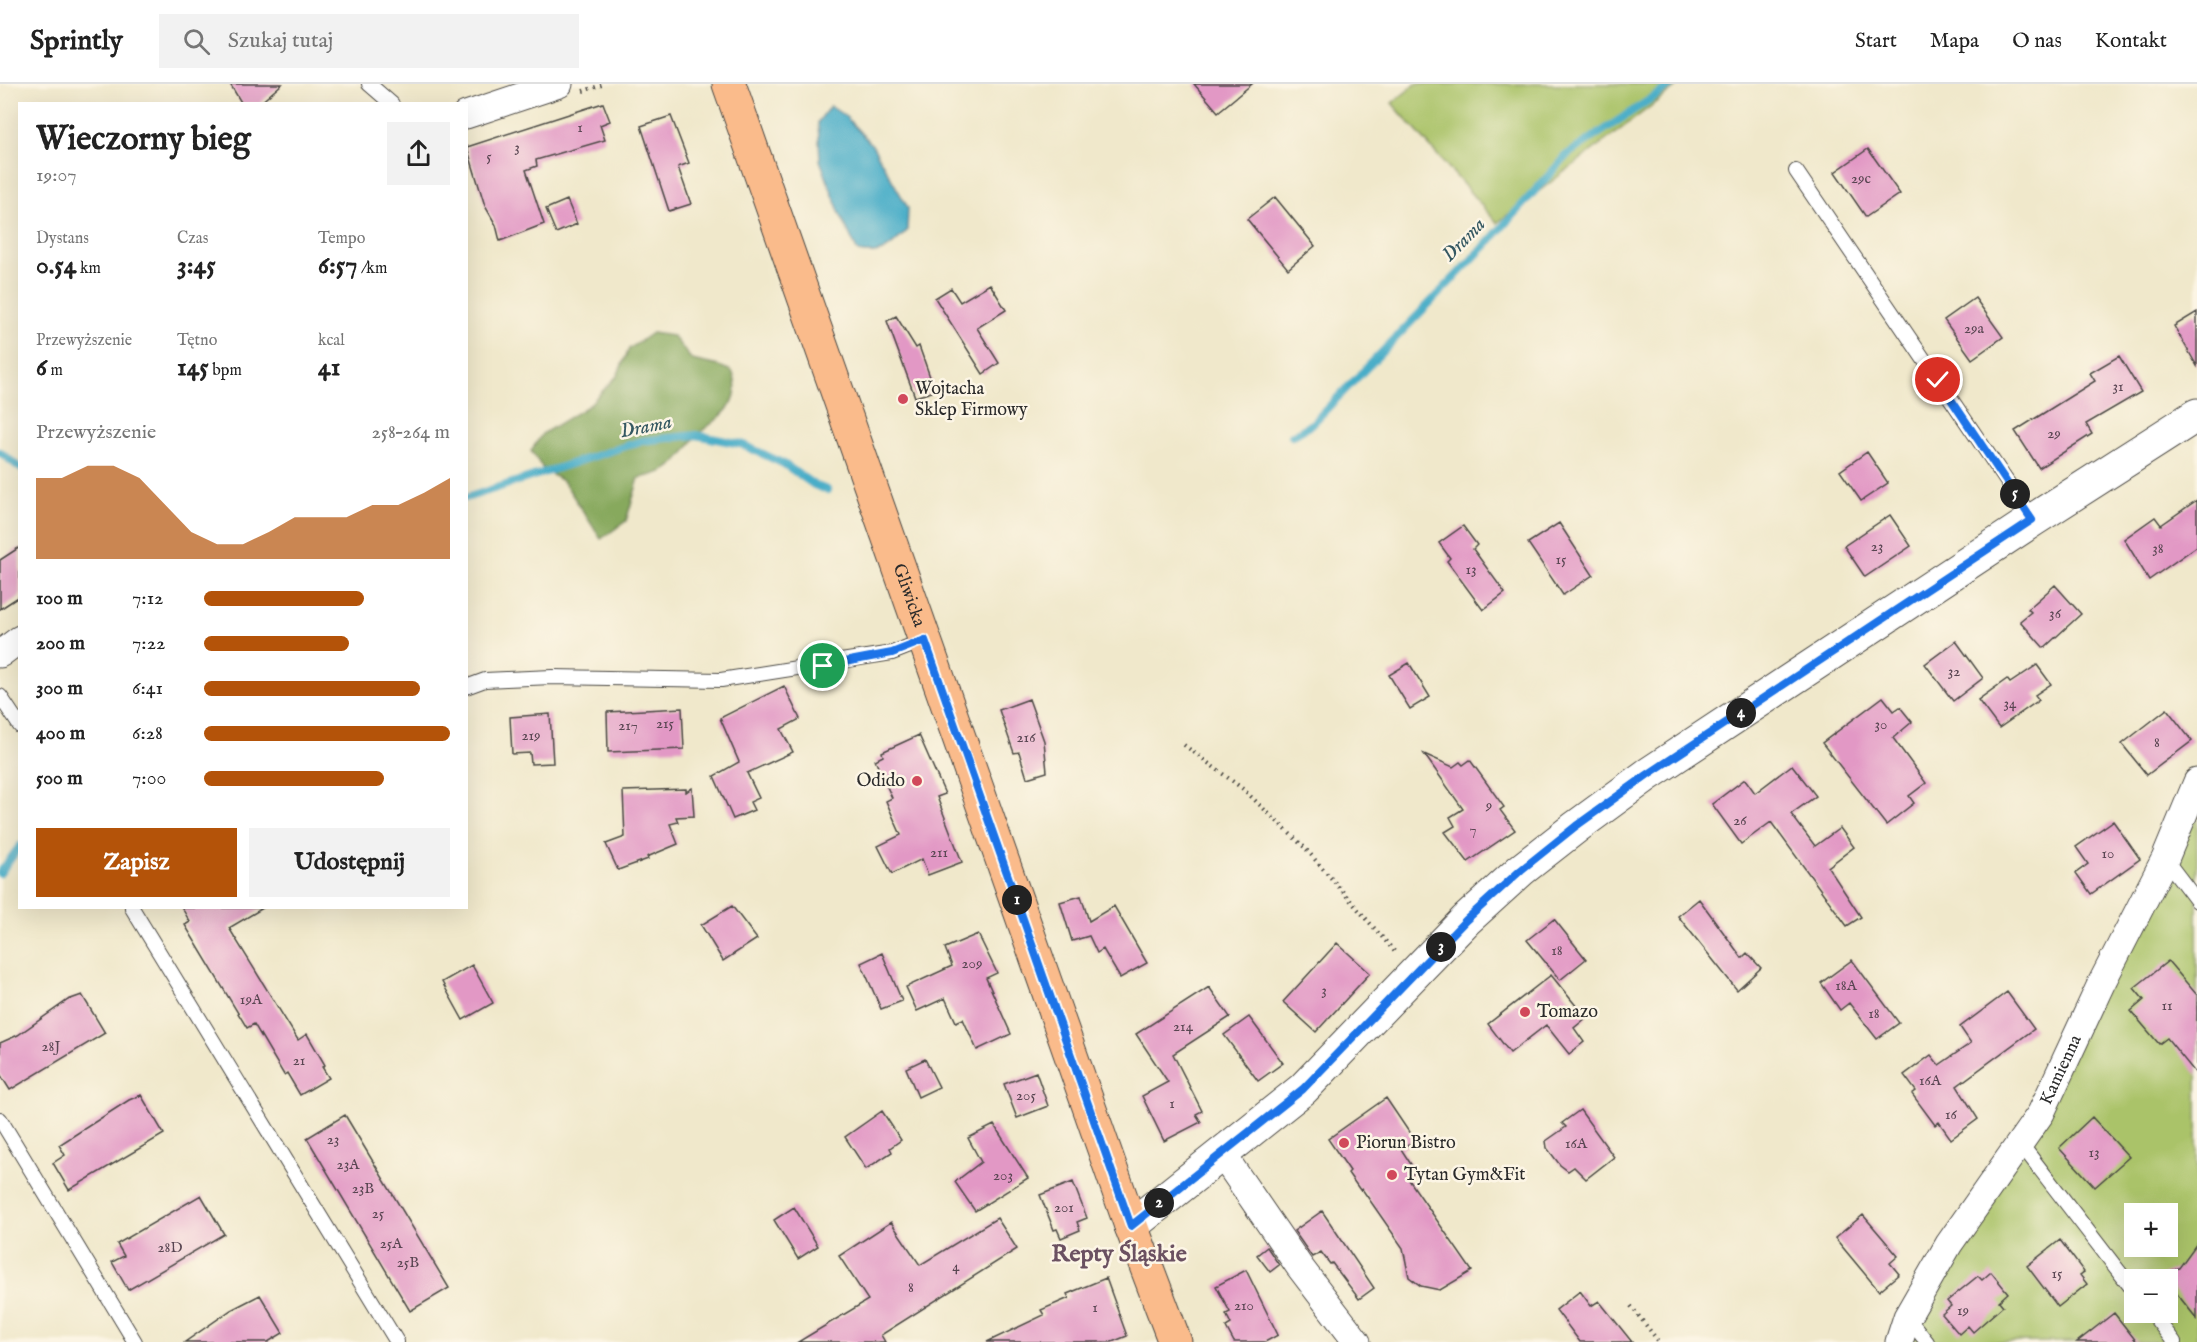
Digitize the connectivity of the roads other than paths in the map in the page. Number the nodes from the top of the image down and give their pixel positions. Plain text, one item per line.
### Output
1 (369, 84) edge
2 (559, 84) edge
3 (729, 84) edge
4 (390, 102) edge
5 (468, 114) edge
6 (1796, 171) dead end
7 (2197, 415) edge
8 (2032, 520) junction
9 (18, 640) edge
10 (925, 640) junction
11 (0, 654) edge
12 (468, 686) edge
13 (0, 696) edge
14 (18, 723) edge
15 (2197, 782) edge
16 (2165, 859) junction
17 (2197, 901) edge
18 (133, 909) edge
19 (0, 1119) edge
20 (2020, 1143) junction
21 (1222, 1154) junction
22 (1131, 1226) junction
23 (2124, 1278) edge
24 (2159, 1323) edge
25 (1903, 1329) edge
26 (135, 1342) edge
27 (397, 1342) edge
28 (1175, 1342) edge
29 (1357, 1342) edge
30 (1927, 1342) edge
31 (2174, 1342) edge

1 - 4 lane
2 - 5 street
3 - 10 main road, Gliwicka
6 - 8 lane
7 - 8 street
8 - 21 street
9 - 11 street
10 - 12 lane
10 - 22 main road, Gliwicka
13 - 14 lane
15 - 16 street, Kamienna
16 - 17 lane
16 - 20 street, Kamienna
18 - 27 lane
19 - 26 lane
20 - 23 lane
20 - 25 street, Kamienna
21 - 22 street
21 - 29 street
22 - 28 main road, Gliwicka
24 - 31 lane
25 - 30 lane

